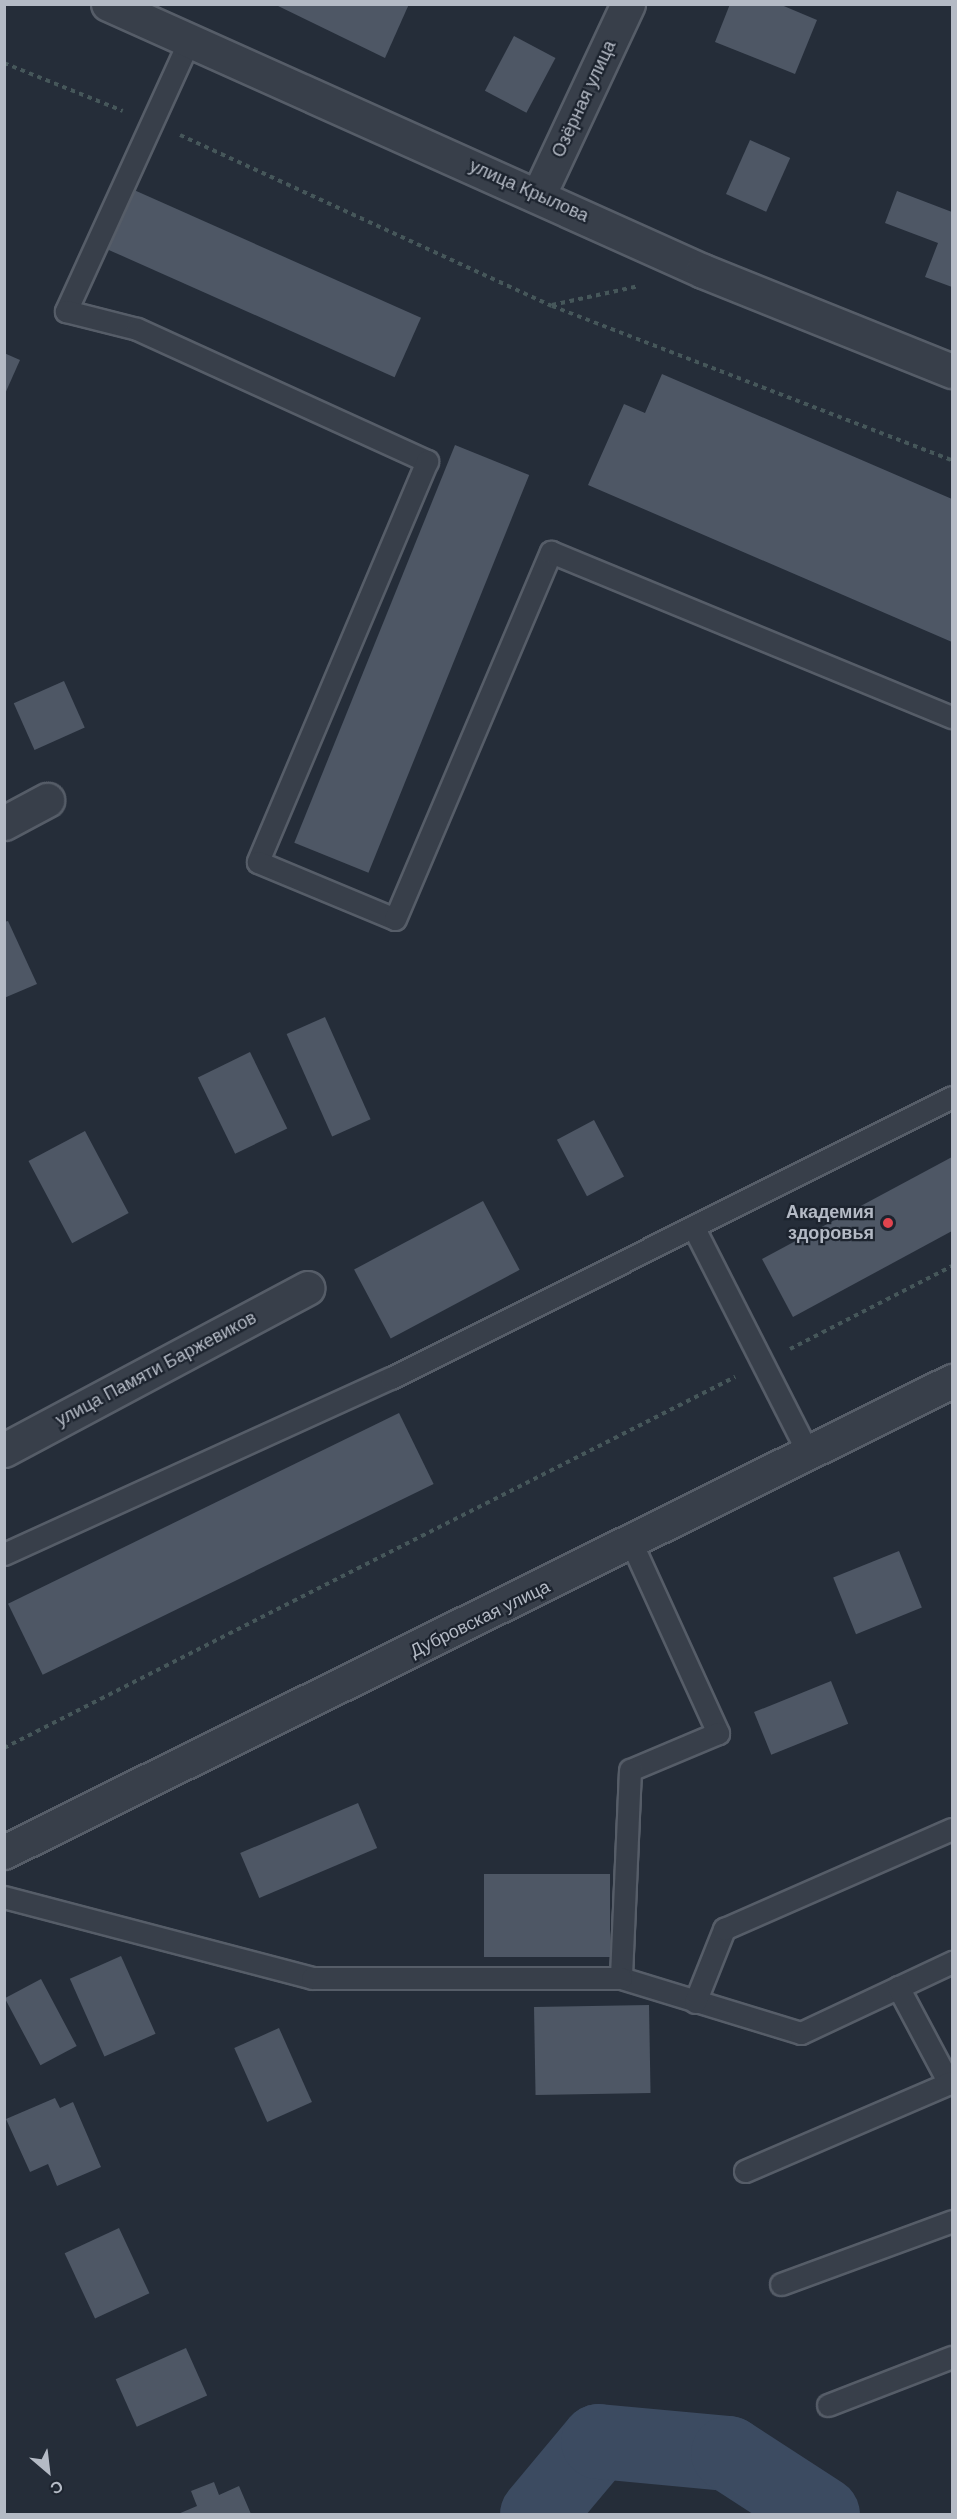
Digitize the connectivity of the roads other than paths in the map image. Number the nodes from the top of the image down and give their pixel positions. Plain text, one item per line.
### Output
1 (108, 4) edge
2 (628, 4) edge
3 (189, 41) junction
4 (539, 194) junction
5 (952, 371) edge
6 (952, 717) edge
7 (47, 800) dead end
8 (4, 823) edge
9 (952, 1097) edge
10 (695, 1230) junction
11 (308, 1288) dead end
12 (952, 1381) edge
13 (4, 1450) edge
14 (809, 1455) junction
15 (632, 1544) junction
16 (4, 1554) edge
17 (952, 1828) edge
18 (4, 1852) edge
19 (4, 1898) edge
20 (952, 1962) edge
21 (621, 1978) junction
22 (898, 1987) junction
23 (695, 2002) junction
24 (951, 2083) edge
25 (745, 2171) dead end
26 (952, 2221) edge
27 (781, 2284) dead end
28 (952, 2357) edge
29 (828, 2405) dead end

1 - 3 street, улица Крылова
2 - 4 street, Озёрная улица
3 - 4 street, улица Крылова
3 - 6 lane
4 - 5 street, улица Крылова
7 - 8 street
9 - 10 lane
10 - 14 lane
10 - 16 lane
11 - 13 street, улица Памяти Баржевиков
12 - 14 street, Дубровская улица
14 - 15 street, Дубровская улица
15 - 18 street, Дубровская улица
15 - 21 lane
17 - 23 lane
19 - 21 lane
20 - 22 lane
21 - 23 lane
22 - 23 lane
22 - 24 lane
24 - 25 lane
26 - 27 lane
28 - 29 lane

